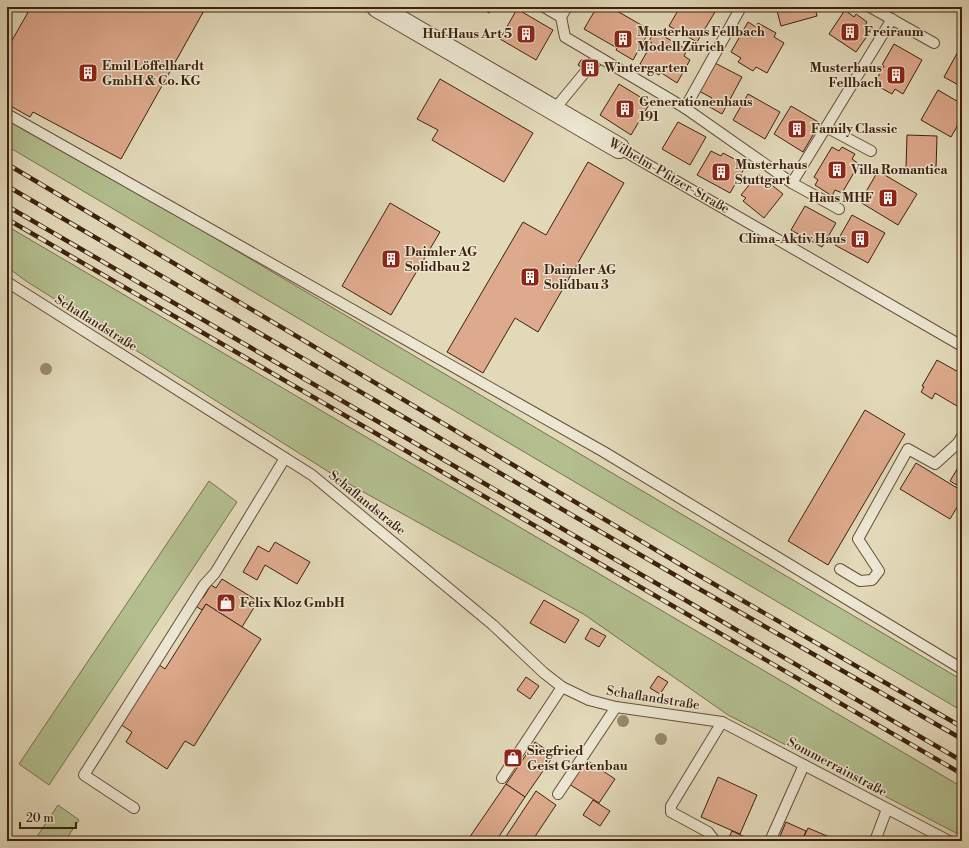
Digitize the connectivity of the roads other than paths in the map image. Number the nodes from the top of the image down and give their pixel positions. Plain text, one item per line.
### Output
1 (377, 7) edge
2 (544, 7) edge
3 (568, 7) edge
4 (740, 7) edge
5 (870, 7) edge
6 (561, 17) junction
7 (892, 19) junction
8 (934, 43) dead end
9 (586, 71) dead end
10 (685, 108) junction
11 (553, 111) junction
12 (7, 114) edge
13 (826, 126) junction
14 (619, 148) joint
15 (871, 151) dead end
16 (792, 183) junction
17 (839, 209) dead end
18 (7, 282) edge
19 (962, 345) edge
20 (962, 436) edge
21 (286, 458) junction
22 (840, 569) dead end
23 (962, 669) edge
24 (562, 688) junction
25 (616, 707) junction
26 (711, 720) joint
27 (722, 722) junction
28 (804, 765) junction
29 (502, 778) dead end
30 (558, 794) dead end
31 (134, 808) dead end
32 (888, 809) junction
33 (715, 841) edge
34 (770, 841) edge
35 (875, 841) edge
36 (949, 841) edge

1 - 11 street, Wilhelm-Pfitzer-Straße
2 - 6 lane
3 - 6 lane
4 - 10 lane
5 - 7 lane
6 - 10 lane
7 - 8 lane
7 - 13 lane
9 - 11 lane
10 - 16 lane
11 - 14 street, Wilhelm-Pfitzer-Straße
12 - 23 lane
13 - 15 lane
13 - 16 lane
14 - 19 lane, Wilhelm-Pfitzer-Straße
16 - 17 lane
18 - 21 lane, Schaflandstraße
20 - 22 lane
21 - 24 lane, Schaflandstraße
21 - 31 lane
24 - 25 lane, Schaflandstraße
24 - 29 lane
25 - 26 lane, Schaflandstraße
25 - 30 lane
26 - 27 lane, Sommerrainstraße
27 - 28 lane, Sommerrainstraße
27 - 33 lane
28 - 32 lane, Sommerrainstraße
28 - 34 lane
32 - 35 lane
32 - 36 lane, Sommerrainstraße

